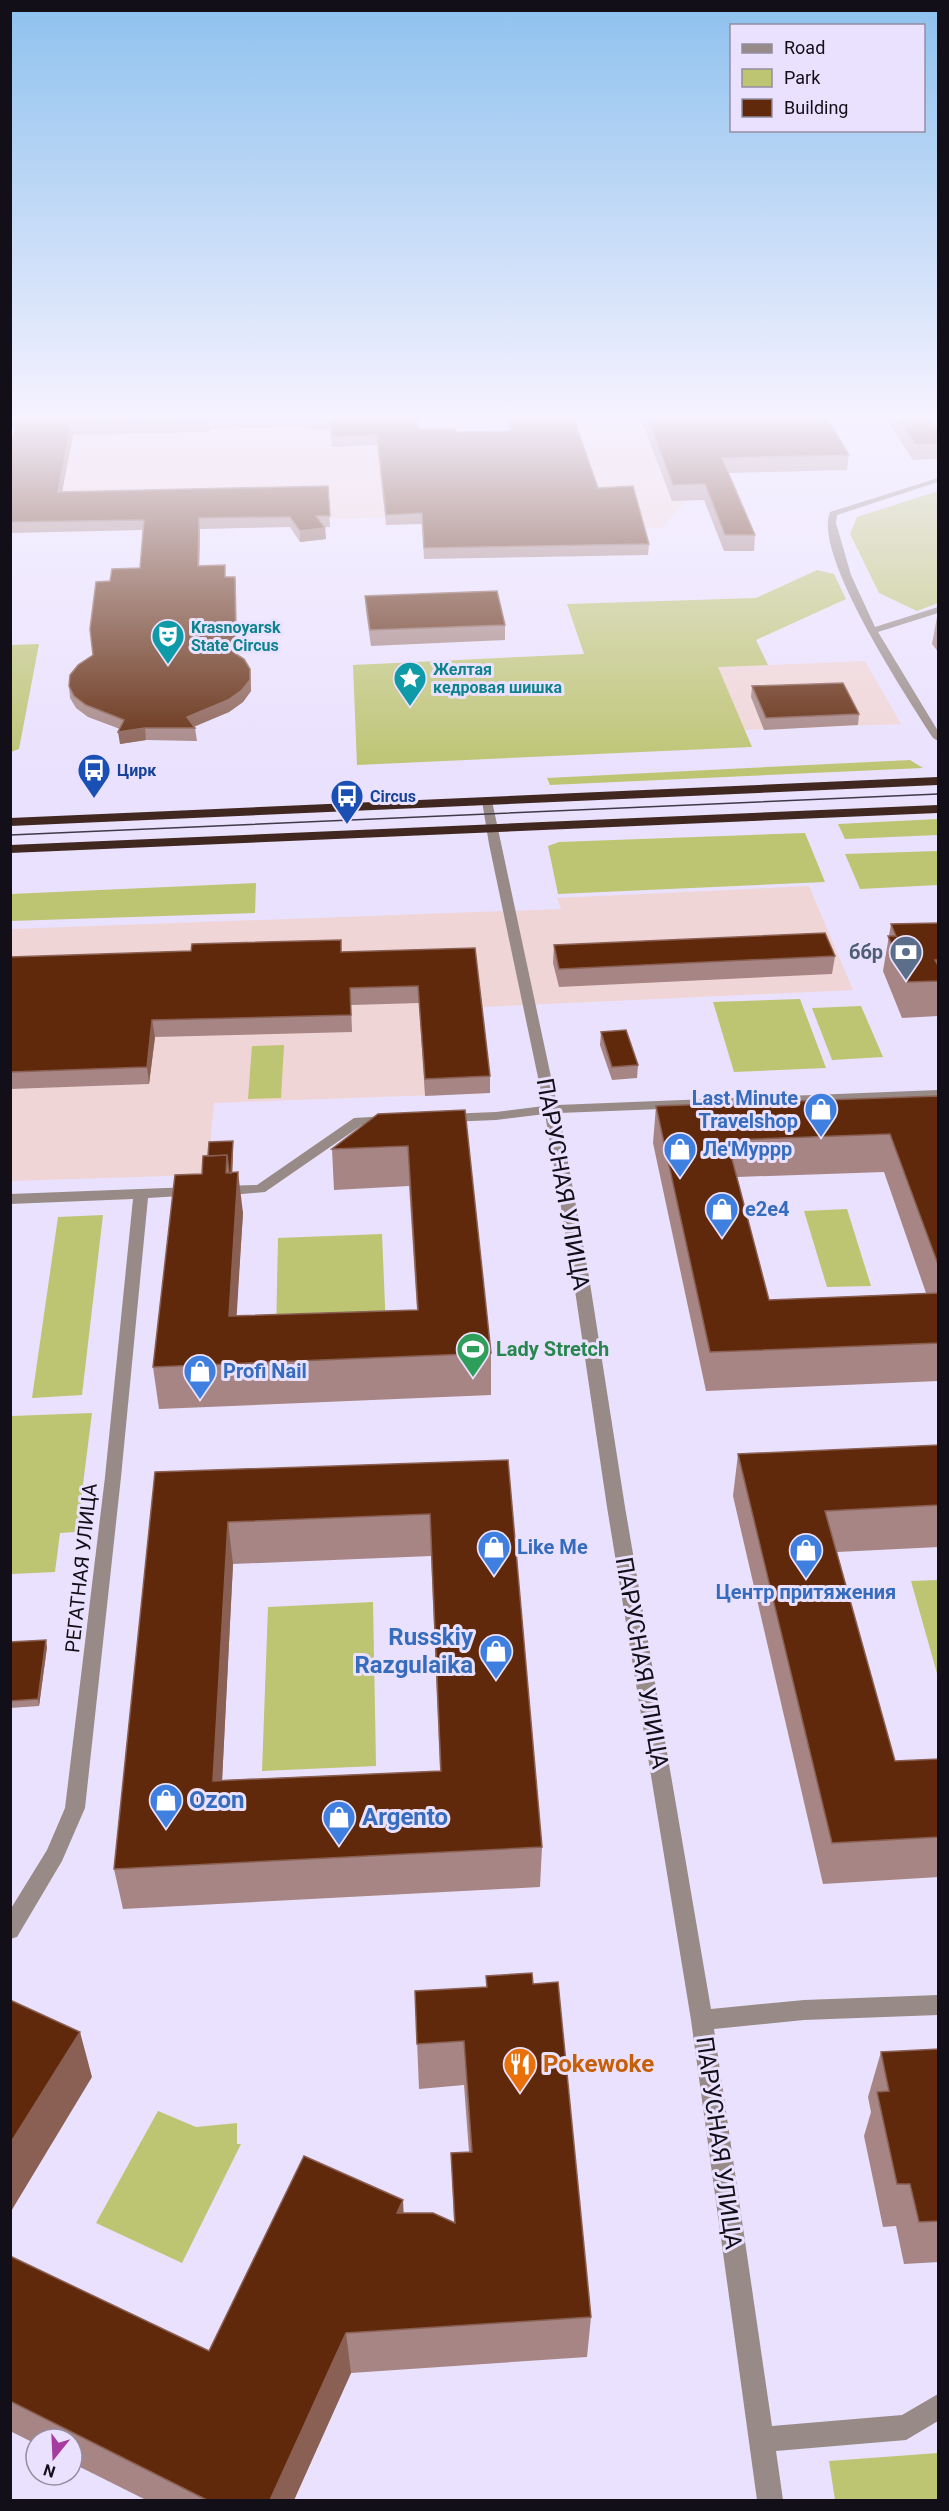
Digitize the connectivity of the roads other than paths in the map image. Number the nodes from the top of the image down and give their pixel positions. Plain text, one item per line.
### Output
1 (834, 536) edge
2 (939, 610) edge
3 (871, 631) junction
4 (939, 738) edge
5 (939, 781) edge
6 (487, 801) junction
7 (939, 809) edge
8 (10, 822) edge
9 (493, 830) junction
10 (10, 849) edge
11 (939, 1094) edge
12 (550, 1109) junction
13 (429, 1119) edge
14 (396, 1120) edge
15 (141, 1194) junction
16 (10, 1199) edge
17 (10, 1930) edge
18 (939, 2005) edge
19 (702, 2020) junction
20 (939, 2406) edge
21 (761, 2440) junction
22 (770, 2500) edge

1 - 3 street
2 - 3 street
3 - 4 street
5 - 6 highway
6 - 8 highway
6 - 9 street, ПАРУСНАЯ УЛИЦА
7 - 9 highway
9 - 10 highway
9 - 12 street, ПАРУСНАЯ УЛИЦА
11 - 12 street
12 - 13 street
12 - 19 street, ПАРУСНАЯ УЛИЦА
14 - 15 street
15 - 16 street
15 - 17 street, РЕГАТНАЯ УЛИЦА
18 - 19 street
19 - 21 street, ПАРУСНАЯ УЛИЦА
20 - 21 street
21 - 22 street, ПАРУСНАЯ УЛИЦА

